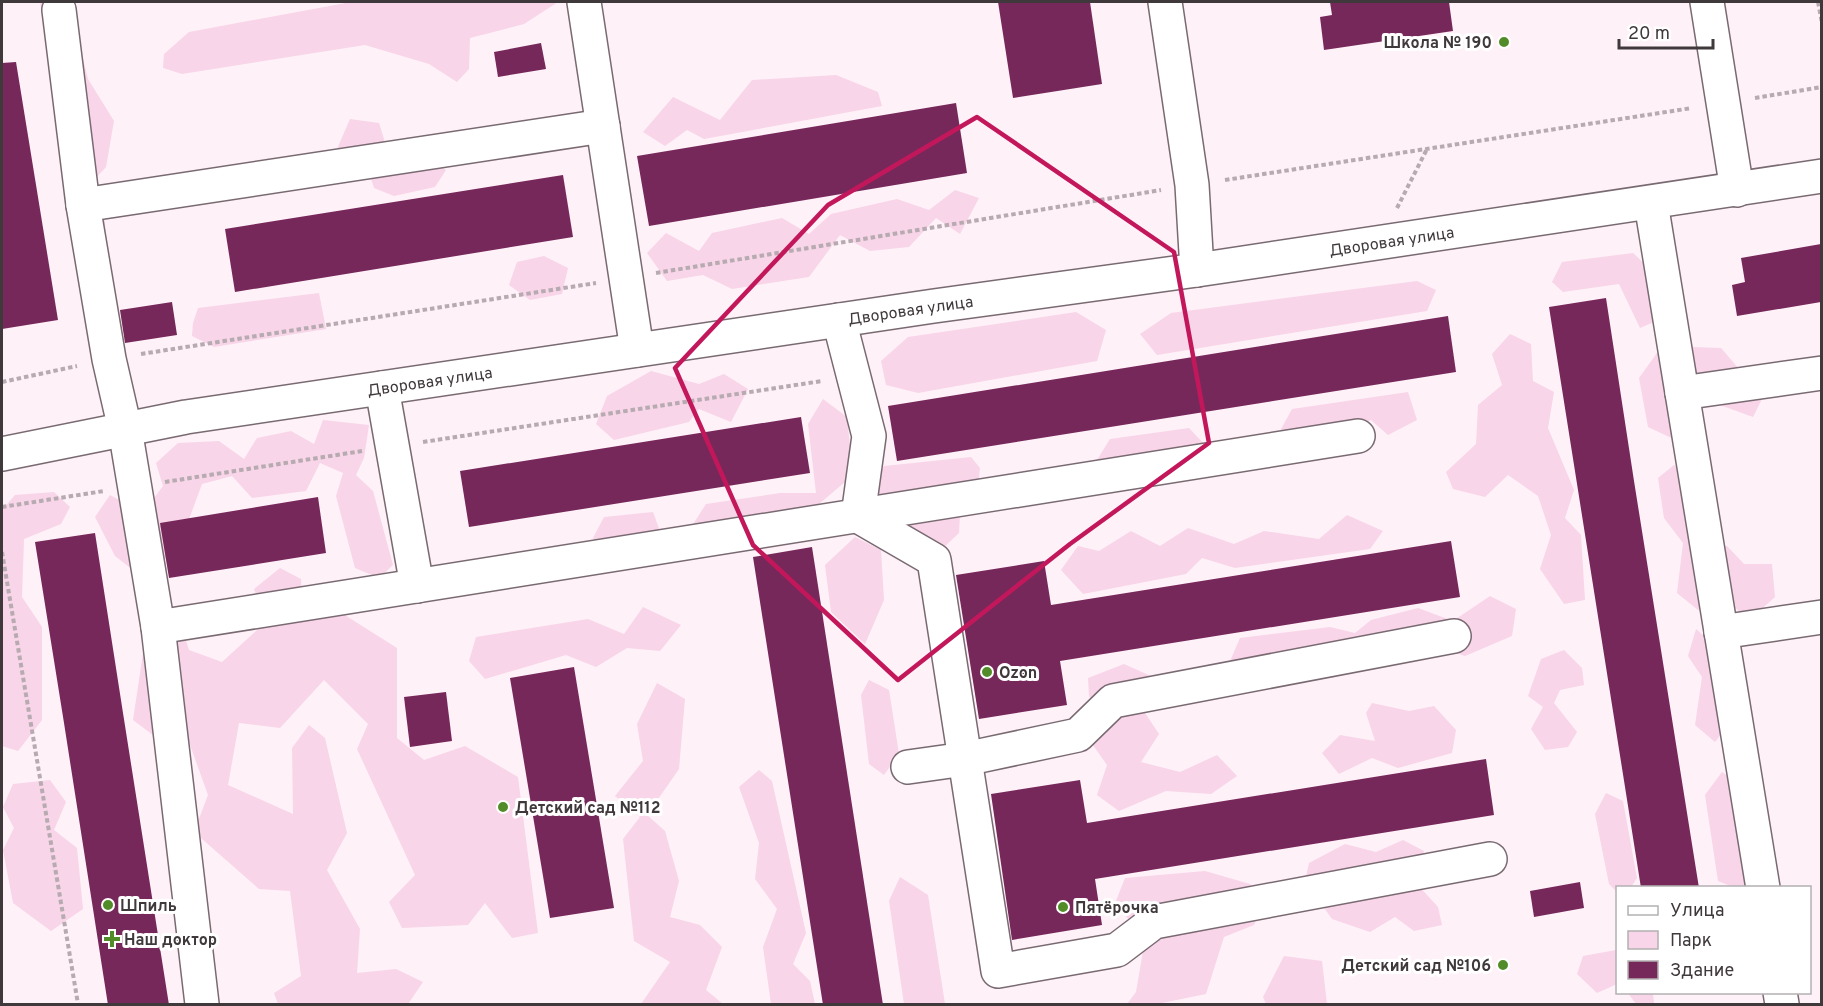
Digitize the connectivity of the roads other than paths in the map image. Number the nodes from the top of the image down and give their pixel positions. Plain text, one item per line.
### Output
1 (584, 2) edge
2 (1165, 2) edge
3 (1707, 2) edge
4 (59, 10) dead end
5 (603, 126) junction
6 (1821, 176) edge
7 (1737, 189) junction
8 (1651, 203) junction
9 (83, 205) junction
10 (1197, 270) junction
11 (839, 320) junction
12 (637, 350) junction
13 (1821, 373) edge
14 (382, 388) junction
15 (1682, 393) junction
16 (125, 429) junction
17 (1358, 436) dead end
18 (2, 454) edge
19 (858, 516) junction
20 (417, 586) junction
21 (1821, 617) edge
22 (158, 627) junction
23 (1721, 632) junction
24 (1454, 636) dead end
25 (965, 759) junction
26 (908, 767) dead end
27 (1490, 860) dead end
28 (1763, 886) edge
29 (202, 1005) edge

1 - 5 street
2 - 10 street
3 - 7 street
4 - 9 street
5 - 9 street
5 - 12 street
6 - 7 street, Дворовая улица
7 - 8 street, Дворовая улица
8 - 10 street, Дворовая улица
8 - 15 street
9 - 16 street
10 - 11 street, Дворовая улица
11 - 12 street, Дворовая улица
11 - 19 street
12 - 14 street, Дворовая улица
13 - 15 street
14 - 16 street, Дворовая улица
14 - 20 street
15 - 23 street
16 - 18 street, Дворовая улица
16 - 22 street
17 - 19 street
19 - 20 street
19 - 25 street
20 - 22 street
21 - 23 street
22 - 29 street
23 - 28 street
24 - 25 street
25 - 26 street
25 - 27 street

